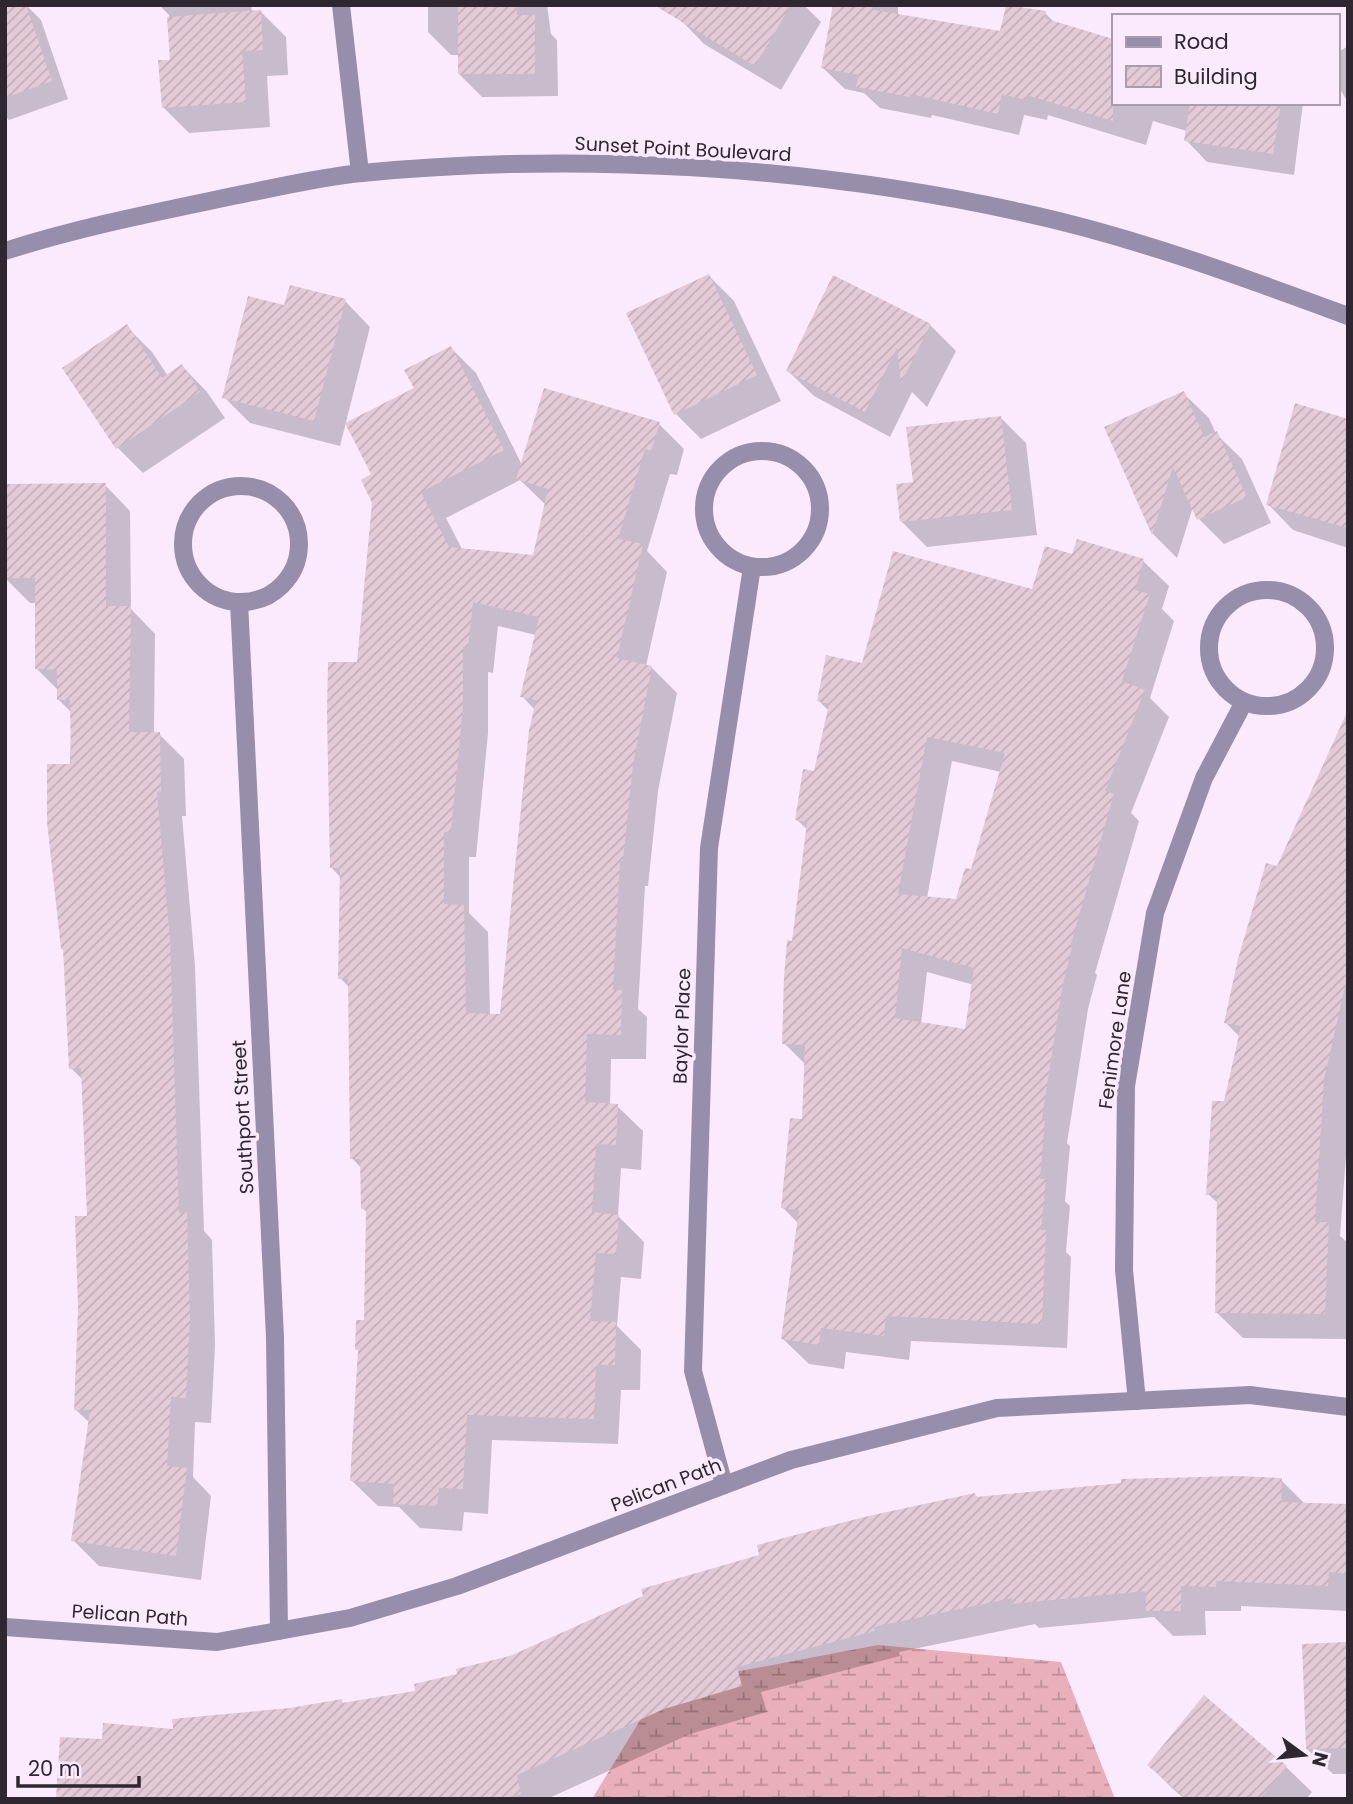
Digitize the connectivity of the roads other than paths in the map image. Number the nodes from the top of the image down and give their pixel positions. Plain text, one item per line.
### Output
1 (341, 5) edge
2 (360, 173) junction
3 (5, 251) edge
4 (1348, 316) edge
5 (752, 566) junction
6 (239, 602) junction
7 (1244, 702) junction
8 (1137, 1401) junction
9 (1348, 1407) edge
10 (724, 1485) junction
11 (5, 1627) edge
12 (279, 1631) junction

1 - 2 street
2 - 3 street, Sunset Point Boulevard
2 - 4 street, Sunset Point Boulevard
5 - 5 street
5 - 10 street, Baylor Place
6 - 6 street
6 - 12 street, Southport Street
7 - 7 street
7 - 8 street, Fenimore Lane
8 - 9 street, Pelican Path
8 - 10 street, Pelican Path
10 - 12 street, Pelican Path
11 - 12 street, Pelican Path

